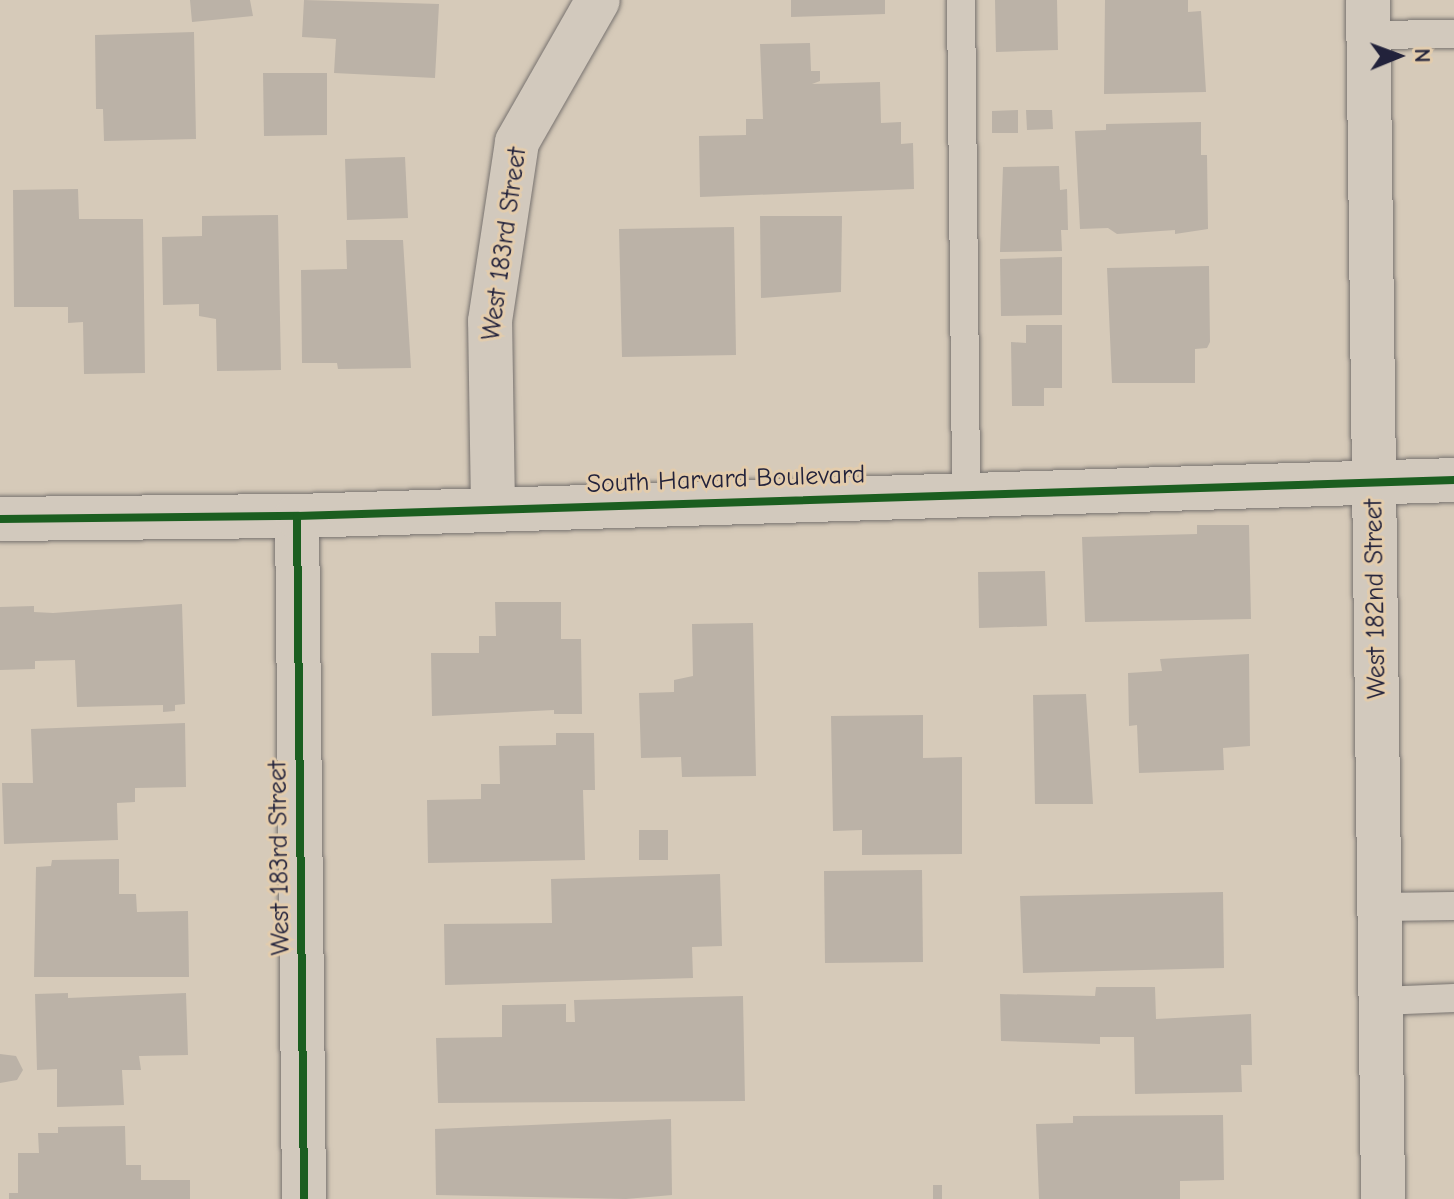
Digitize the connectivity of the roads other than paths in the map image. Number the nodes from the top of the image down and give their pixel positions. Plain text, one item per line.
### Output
1 (598, 0) edge
2 (961, 0) edge
3 (1368, 18) edge
4 (1454, 34) edge
5 (1454, 480) edge
6 (1374, 481) junction
7 (966, 493) junction
8 (493, 508) junction
9 (297, 516) junction
10 (0, 519) edge
11 (1454, 906) edge
12 (1380, 907) junction
13 (1454, 998) edge
14 (1380, 1001) junction
15 (304, 1199) edge
16 (1383, 1199) edge

1 - 8 street, West 183rd Street
2 - 7 lane
3 - 4 lane
3 - 6 street, West 182nd Street
5 - 6 street, South Harvard Boulevard
6 - 7 street, South Harvard Boulevard
6 - 12 street, West 182nd Street
7 - 8 street, South Harvard Boulevard
8 - 9 street, South Harvard Boulevard
9 - 10 street, South Harvard Boulevard
9 - 15 street, West 183rd Street
11 - 12 lane
12 - 14 street, West 182nd Street
13 - 14 lane
14 - 16 street, West 182nd Street

